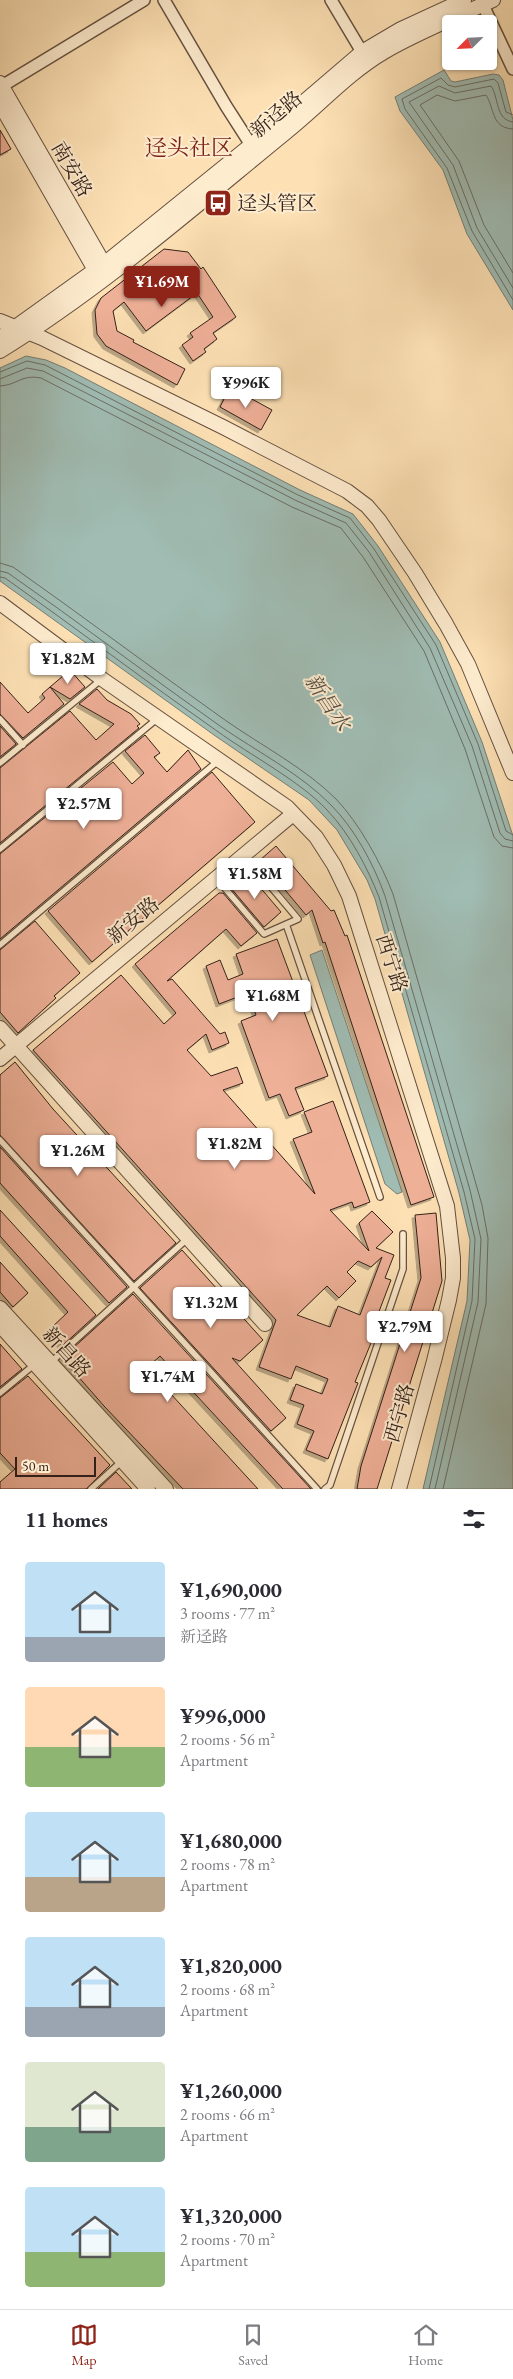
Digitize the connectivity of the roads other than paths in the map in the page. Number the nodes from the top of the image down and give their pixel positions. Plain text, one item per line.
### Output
1 (144, 0) edge
2 (164, 0) edge
3 (331, 0) edge
4 (464, 0) edge
5 (488, 2) edge
6 (362, 52) junction
7 (513, 69) edge
8 (1, 84) edge
9 (0, 104) edge
10 (251, 145) junction
11 (102, 272) junction
12 (0, 321) edge
13 (16, 327) junction
14 (29, 333) junction
15 (0, 338) edge
16 (0, 351) edge
17 (0, 603) edge
18 (102, 679) junction
19 (158, 718) junction
20 (0, 719) edge
21 (23, 745) junction
22 (219, 760) junction
23 (0, 764) edge
24 (513, 773) edge
25 (293, 814) junction
26 (0, 849) edge
27 (244, 855) junction
28 (216, 877) junction
29 (286, 924) junction
30 (0, 945) edge
31 (0, 1028) edge
32 (15, 1046) junction
33 (0, 1059) edge
34 (0, 1140) edge
35 (380, 1198) dead end
36 (404, 1234) dead end
37 (188, 1238) junction
38 (133, 1288) junction
39 (0, 1308) edge
40 (265, 1324) dead end
41 (0, 1325) edge
42 (50, 1363) junction
43 (35, 1364) junction
44 (0, 1393) edge
45 (122, 1461) junction
46 (91, 1489) edge
47 (148, 1489) edge
48 (166, 1489) edge
49 (317, 1489) edge
50 (325, 1489) edge
51 (399, 1489) edge

1 - 8 street
2 - 10 street
3 - 6 street
4 - 6 street, 新迳路
5 - 7 street
5 - 11 street, 新迳路
6 - 10 street, 新迳路
8 - 11 street, 南安路
9 - 11 street, 南安路
10 - 11 street, 新迳路
11 - 13 street, 新迳路
11 - 14 street, 新迳路
12 - 13 street
13 - 14 street
13 - 15 street, 新迳路
14 - 16 street, 新迳路
14 - 24 street
17 - 18 street, 西宁路
18 - 19 street, 西宁路
18 - 21 lane
19 - 22 street, 西宁路
19 - 26 lane
20 - 21 lane
21 - 23 lane
22 - 25 street, 西宁路
22 - 30 lane
25 - 27 street, 新安路
25 - 51 street, 西宁路
27 - 28 street, 新安路
27 - 29 lane
28 - 29 lane
28 - 32 street, 新安路
29 - 35 lane
31 - 32 street
32 - 33 street, 新安路
32 - 37 street
34 - 38 lane
36 - 50 lane
37 - 38 lane
37 - 40 street
38 - 42 lane
38 - 49 lane
39 - 42 street, 新昌路
41 - 43 street, 新昌路
42 - 48 street, 新昌路
43 - 44 lane
43 - 45 street, 新昌路
45 - 46 lane
45 - 47 street, 新昌路

